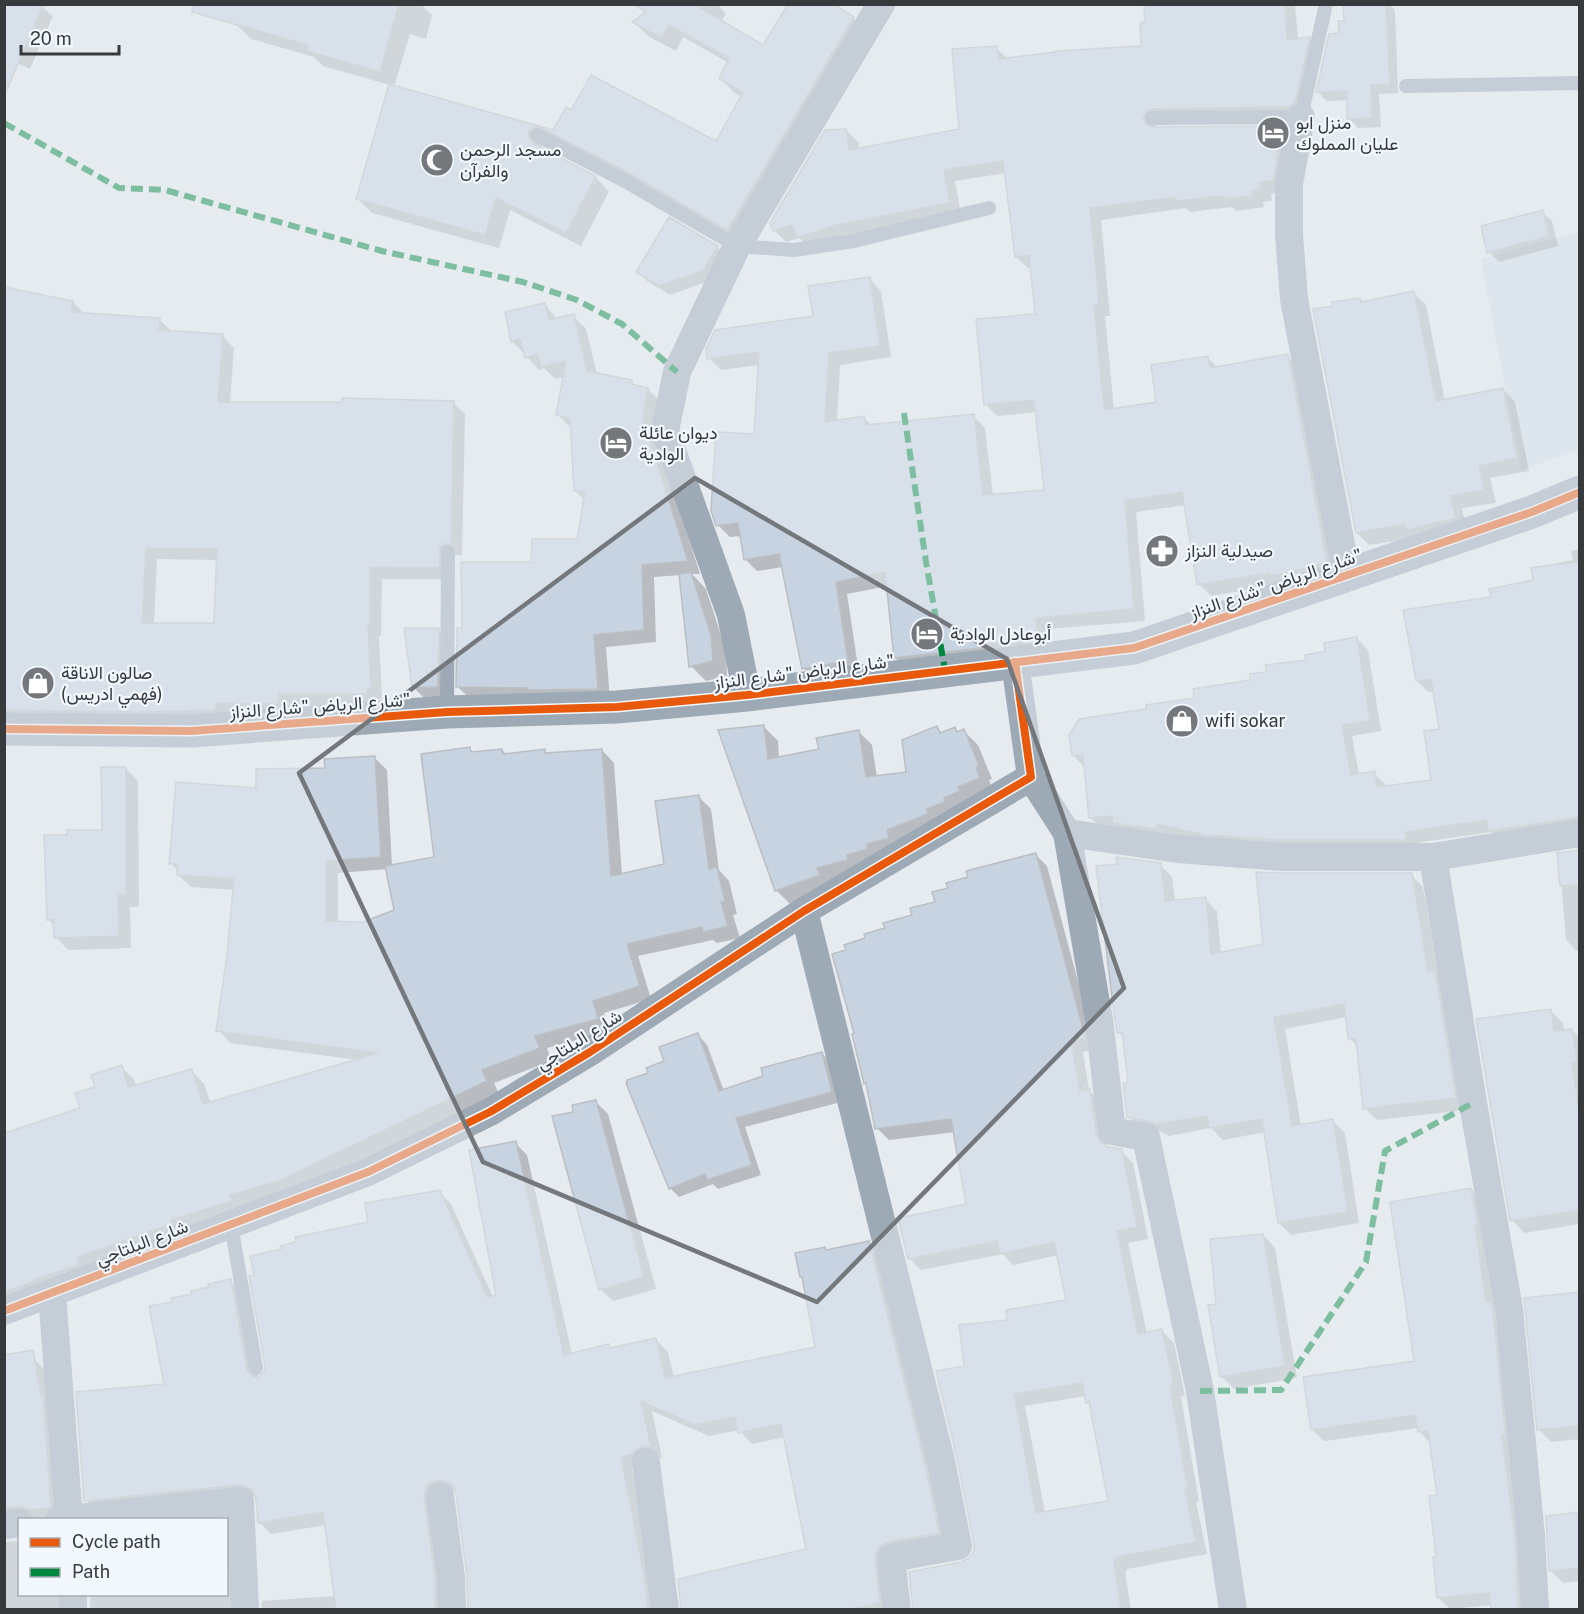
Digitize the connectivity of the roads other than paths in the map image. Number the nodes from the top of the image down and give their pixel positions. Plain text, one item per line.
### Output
1 (881, 4) edge
2 (1326, 4) edge
3 (1580, 83) edge
4 (1406, 86) dead end
5 (1301, 117) junction
6 (1152, 118) dead end
7 (537, 135) dead end
8 (989, 208) dead end
9 (737, 246) junction
10 (1580, 492) edge
11 (448, 552) dead end
12 (1347, 576) junction
13 (1015, 662) junction
14 (747, 695) junction
15 (447, 712) junction
16 (4, 729) edge
17 (1031, 777) junction
18 (1067, 833) junction
19 (1580, 833) edge
20 (1433, 857) junction
21 (804, 911) junction
22 (231, 1225) junction
23 (52, 1293) junction
24 (4, 1311) edge
25 (256, 1368) dead end
26 (646, 1462) dead end
27 (440, 1496) dead end
28 (66, 1518) edge
29 (76, 1518) edge
30 (244, 1610) edge
31 (452, 1610) edge
32 (665, 1610) edge
33 (897, 1610) edge
34 (1233, 1610) edge
35 (1535, 1610) edge

1 - 9 street
2 - 5 lane
3 - 4 lane
5 - 6 lane
5 - 12 street
7 - 9 lane
8 - 9 lane
9 - 14 street
10 - 12 street, شارع الرياض "شارع النزاز"
11 - 15 lane
12 - 13 street, شارع الرياض "شارع النزاز"
13 - 14 street, شارع الرياض "شارع النزاز"
13 - 17 street
14 - 15 street, شارع الرياض "شارع النزاز"
15 - 16 street, شارع الرياض "شارع النزاز"
17 - 18 street
17 - 21 street, شارع البلتاجي
18 - 20 street
18 - 34 street
19 - 20 street
20 - 35 street
21 - 22 street, شارع البلتاجي
21 - 33 street
22 - 23 street, شارع البلتاجي
22 - 25 lane
23 - 24 street, شارع البلتاجي
23 - 28 street
26 - 32 street
27 - 31 street
29 - 30 street

